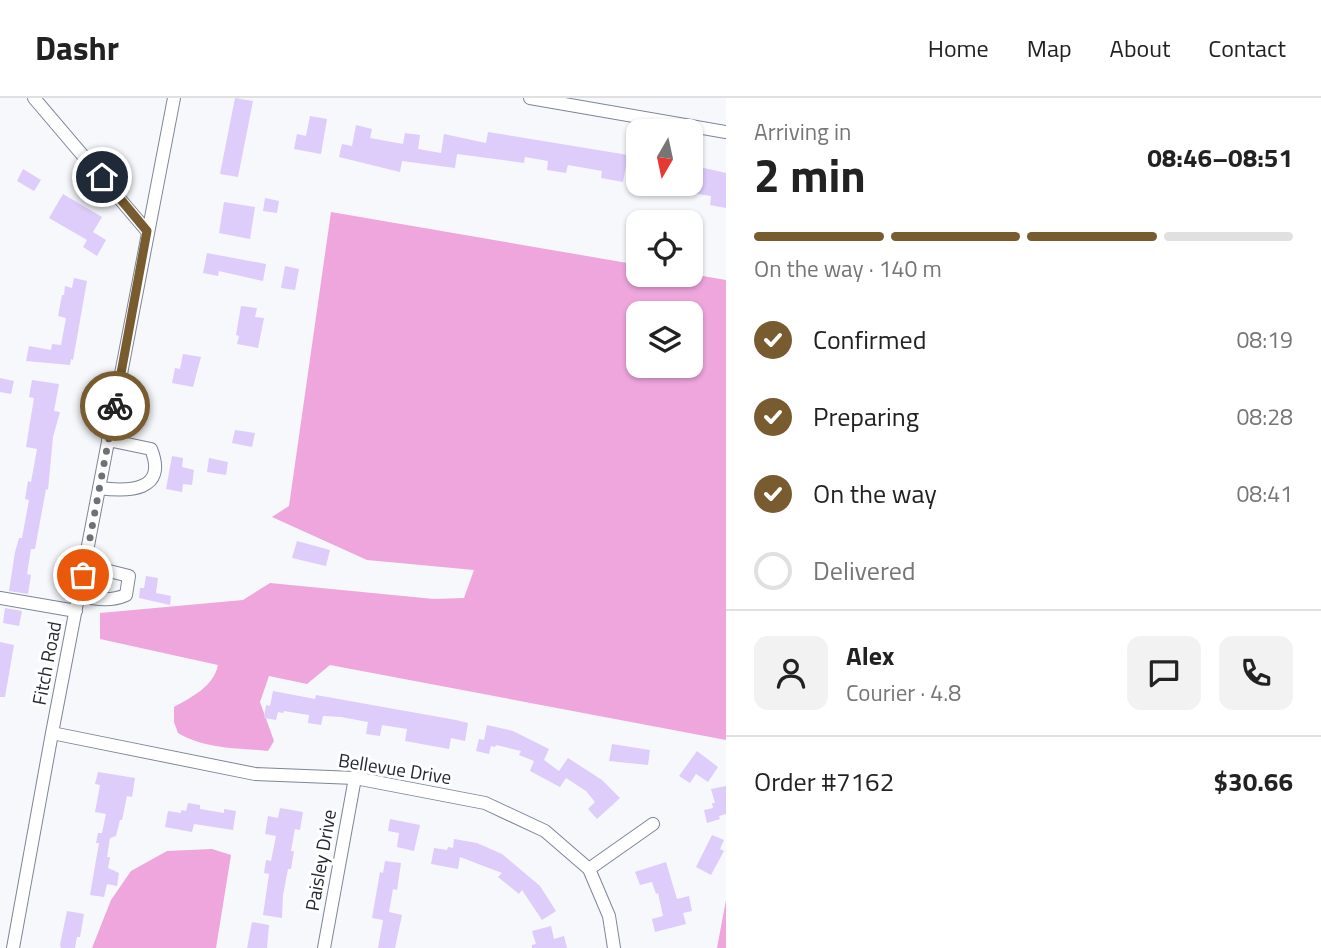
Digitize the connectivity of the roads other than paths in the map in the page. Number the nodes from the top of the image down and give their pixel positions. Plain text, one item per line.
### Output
1 (34, 98) edge
2 (174, 98) edge
3 (530, 98) edge
4 (726, 132) edge
5 (147, 231) junction
6 (108, 440) junction
7 (99, 488) junction
8 (85, 565) junction
9 (79, 596) junction
10 (0, 598) edge
11 (76, 611) junction
12 (52, 733) junction
13 (355, 778) junction
14 (653, 824) dead end
15 (589, 869) junction
16 (13, 948) edge
17 (324, 948) edge
18 (614, 948) edge

1 - 5 street
2 - 5 street, Fitch Road
3 - 4 street
5 - 6 street, Fitch Road
6 - 7 street, Fitch Road
6 - 7 street
7 - 8 street, Fitch Road
8 - 9 street, Fitch Road
8 - 9 street
9 - 11 street, Fitch Road
10 - 11 street
11 - 12 street, Fitch Road
12 - 13 street, Bellevue Drive
12 - 16 street, Fitch Road
13 - 15 street, Bellevue Drive
13 - 17 street, Paisley Drive
14 - 15 street
15 - 18 street, Bellevue Drive

